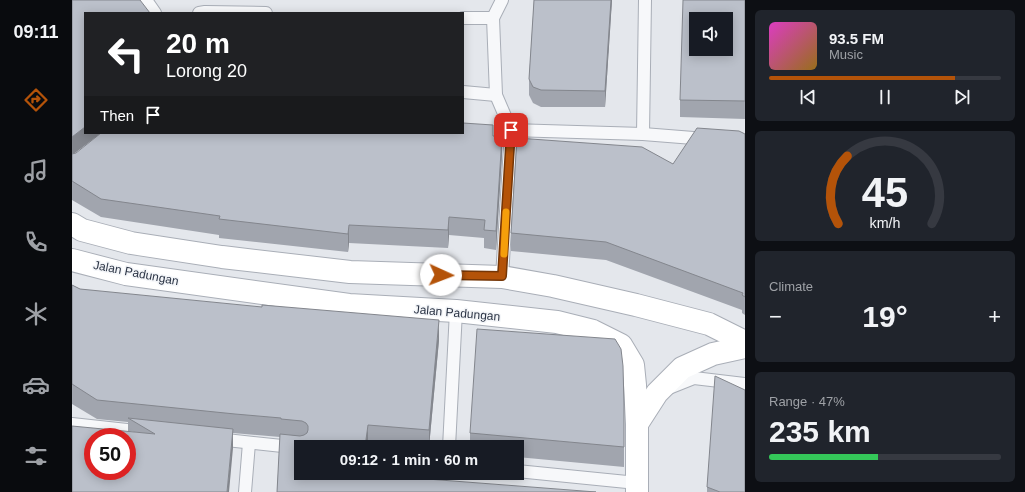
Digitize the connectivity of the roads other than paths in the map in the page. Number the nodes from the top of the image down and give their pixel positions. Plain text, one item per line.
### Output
1 (146, 0) edge
2 (502, 0) edge
3 (645, 0) edge
4 (154, 12) edge
5 (464, 18) edge
6 (493, 18) junction
7 (464, 92) edge
8 (496, 95) junction
9 (511, 130) junction
10 (643, 134) junction
11 (714, 140) edge
12 (72, 224) edge
13 (72, 260) edge
14 (502, 276) junction
15 (456, 311) junction
16 (745, 342) edge
17 (745, 348) edge
18 (745, 384) edge
19 (656, 392) junction
20 (72, 424) edge
21 (637, 424) junction
22 (157, 433) edge
23 (203, 438) edge
24 (449, 440) edge
25 (249, 443) junction
26 (294, 447) edge
27 (524, 472) edge
28 (637, 488) edge
29 (245, 492) edge

1 - 4 lane
2 - 6 lane
3 - 10 lane
5 - 6 lane
6 - 8 lane
7 - 8 lane
8 - 9 lane
9 - 10 lane
9 - 14 lane
10 - 11 lane
12 - 14 main road
13 - 15 main road, Jalan Padungan
14 - 16 main road
15 - 21 main road, Jalan Padungan
15 - 24 lane
17 - 19 main road
18 - 19 lane
19 - 21 main road
20 - 22 lane
21 - 28 main road, Jalan Padungan
23 - 25 lane
25 - 26 lane
25 - 29 lane
27 - 28 lane

